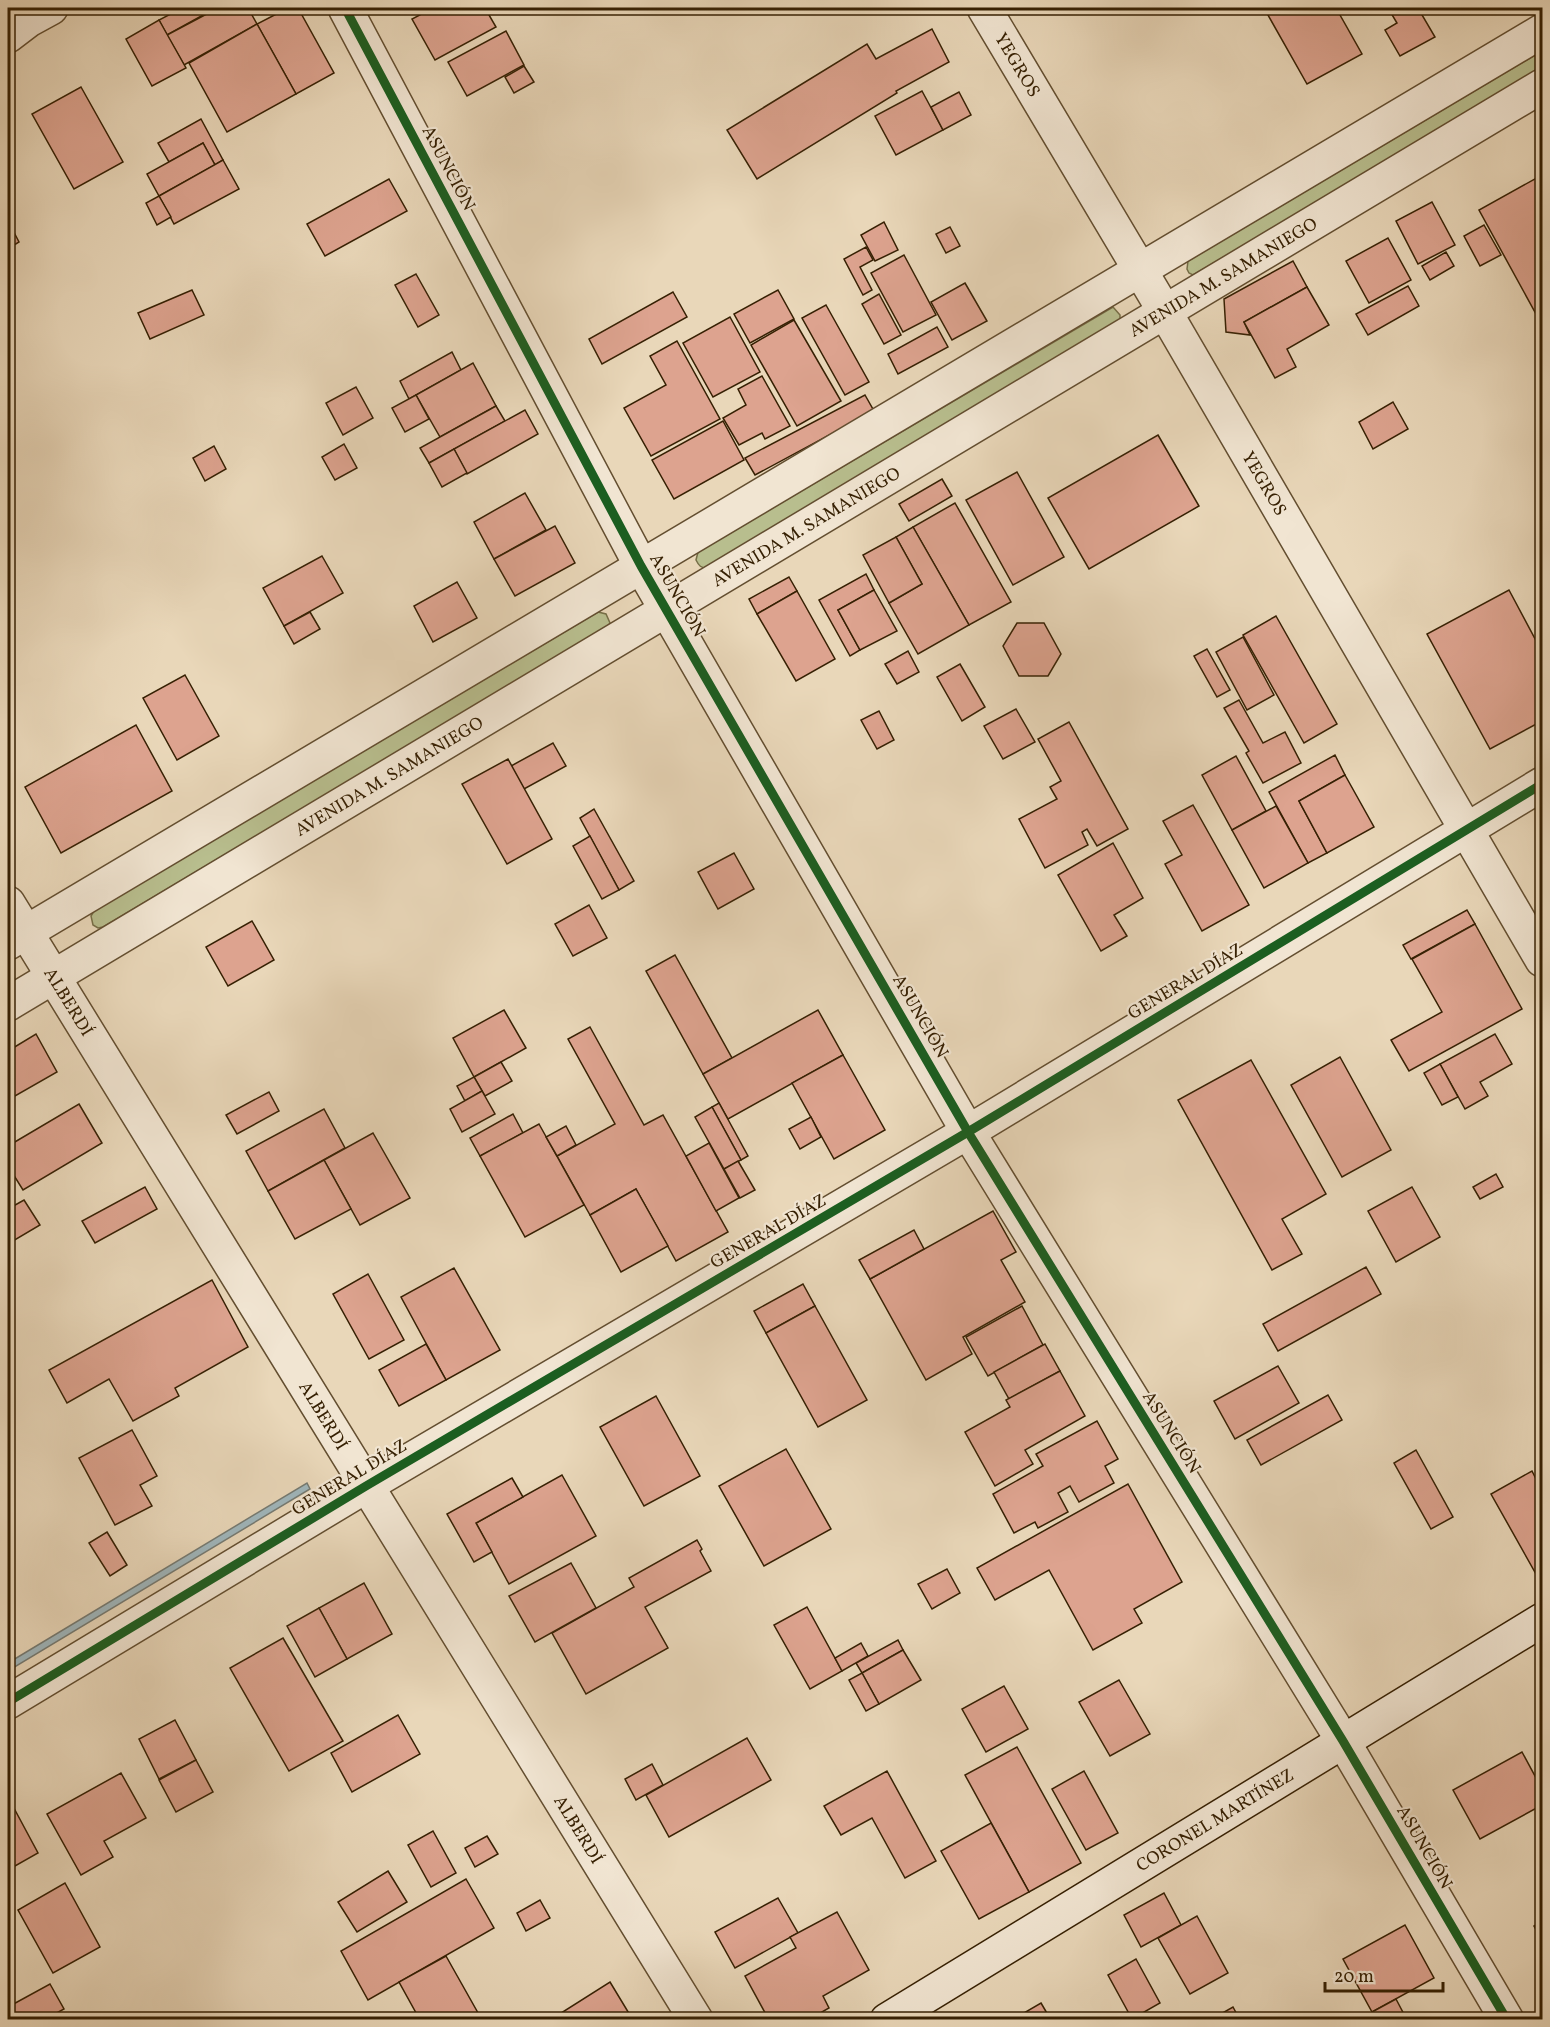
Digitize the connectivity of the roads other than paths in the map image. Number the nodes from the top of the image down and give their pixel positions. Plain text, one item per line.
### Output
1 (51, 8) edge
2 (345, 8) edge
3 (984, 8) edge
4 (1542, 31) edge
5 (8, 36) edge
6 (1542, 86) edge
7 (1138, 270) junction
8 (1165, 312) junction
9 (641, 566) junction
10 (667, 610) junction
11 (1542, 784) edge
12 (1465, 831) junction
13 (8, 903) edge
14 (16, 937) edge
15 (1542, 960) edge
16 (52, 977) junction
17 (8, 1004) edge
18 (968, 1132) junction
19 (366, 1486) junction
20 (1542, 1620) edge
21 (8, 1702) edge
22 (1343, 1741) junction
23 (696, 2019) edge
24 (887, 2019) edge
25 (1507, 2019) edge

1 - 5 street
2 - 9 street, ASUNCIÓN
3 - 7 street, YEGROS
4 - 7 street
6 - 8 street, AVENIDA M. SAMANIEGO
7 - 8 street, YEGROS
7 - 9 street
8 - 10 street, AVENIDA M. SAMANIEGO
8 - 12 street, YEGROS
9 - 10 street, ASUNCIÓN
9 - 14 street
10 - 16 street, AVENIDA M. SAMANIEGO
10 - 18 street, ASUNCIÓN
11 - 12 street, GENERAL DÍAZ
12 - 15 street, YEGROS
12 - 18 street, GENERAL DÍAZ
13 - 14 street, ALBERDÍ
14 - 16 street, ALBERDÍ
16 - 17 street, AVENIDA M. SAMANIEGO
16 - 19 street, ALBERDÍ
18 - 19 street, GENERAL DÍAZ
18 - 22 street, ASUNCIÓN
19 - 21 street, GENERAL DÍAZ
19 - 23 street, ALBERDÍ
20 - 22 street, CORONEL MARTÍNEZ
22 - 24 street, CORONEL MARTÍNEZ
22 - 25 street, ASUNCIÓN

